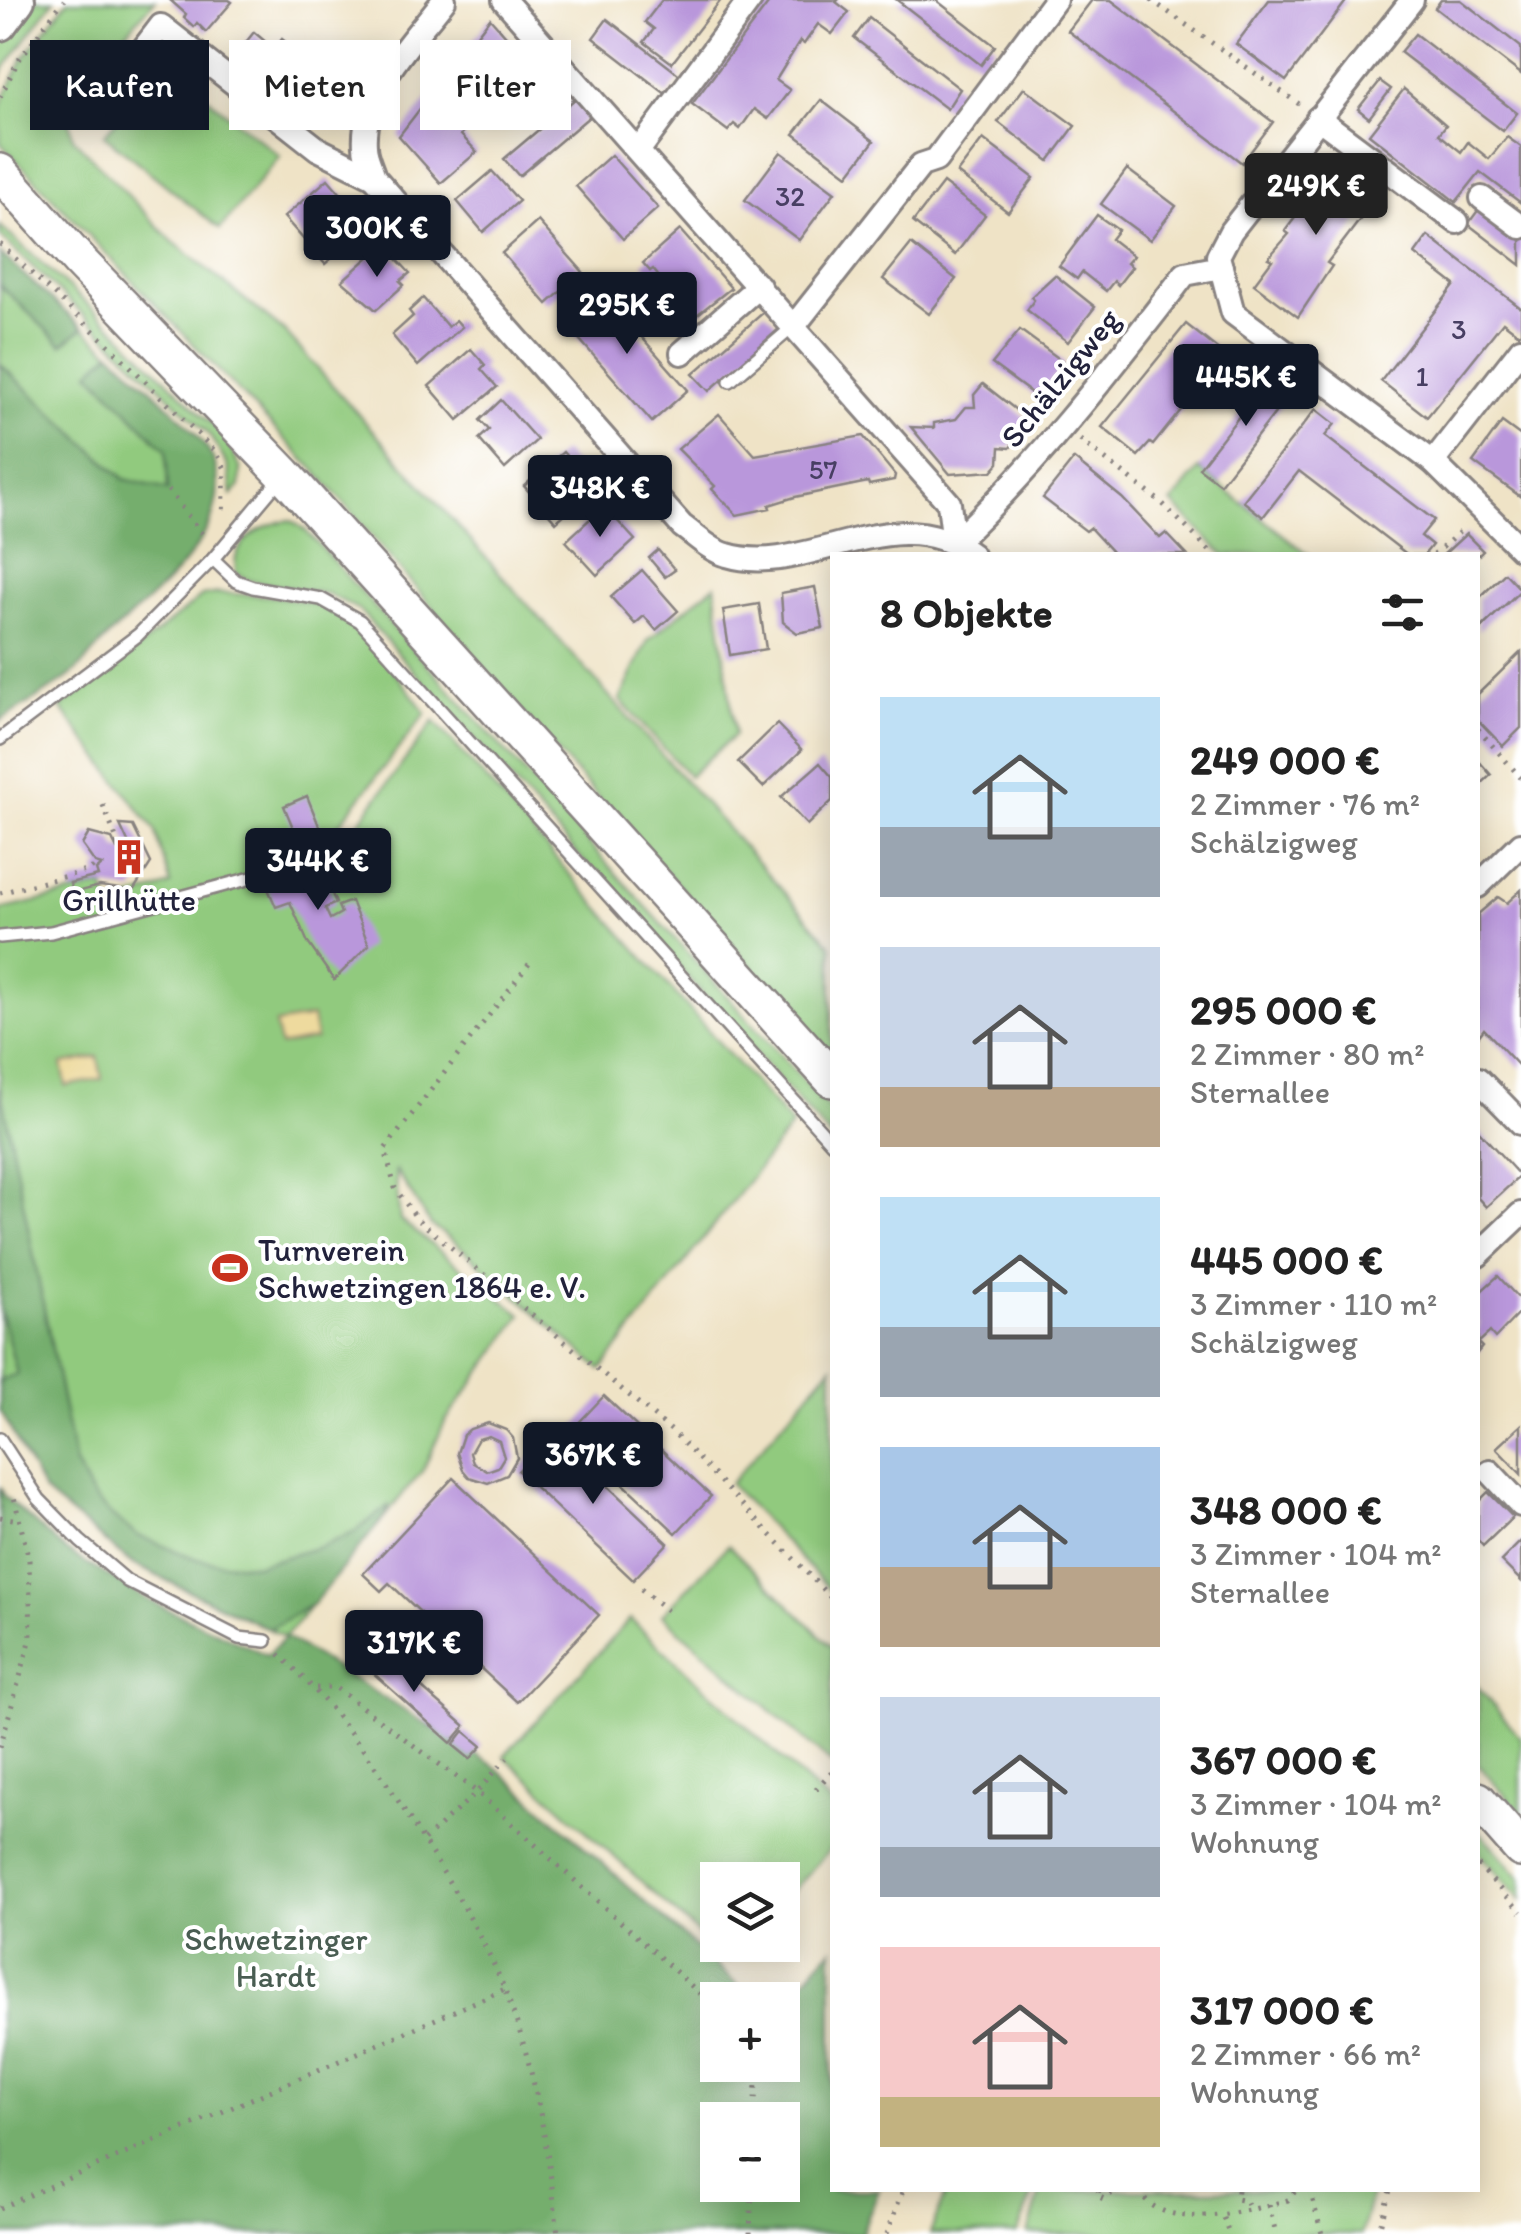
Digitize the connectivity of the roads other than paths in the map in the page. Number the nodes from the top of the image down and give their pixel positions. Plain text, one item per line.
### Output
1 (18, 0) edge
2 (444, 0) edge
3 (504, 0) edge
4 (750, 0) edge
5 (1055, 0) edge
6 (1412, 0) edge
7 (0, 24) edge
8 (150, 40) edge
9 (179, 40) edge
10 (209, 64) edge
11 (1318, 118) junction
12 (639, 150) junction
13 (0, 172) edge
14 (374, 177) junction
15 (1482, 198) dead end
16 (0, 211) edge
17 (1458, 222) dead end
18 (1521, 227) edge
19 (73, 255) junction
20 (1220, 267) junction
21 (759, 286) junction
22 (794, 326) junction
23 (1521, 349) edge
24 (682, 352) dead end
25 (730, 381) dead end
26 (1432, 462) junction
27 (284, 474) junction
28 (963, 549) edge
29 (1521, 549) edge
30 (214, 554) junction
31 (0, 739) edge
32 (1521, 844) edge
33 (255, 877) dead end
34 (1480, 884) edge
35 (0, 938) edge
36 (830, 1078) edge
37 (1480, 1081) edge
38 (1520, 1119) edge
39 (830, 1141) edge
40 (1521, 1214) edge
41 (1480, 1254) edge
42 (0, 1439) edge
43 (1490, 1472) dead end
44 (1521, 1505) edge
45 (266, 1642) road end
46 (1480, 1802) edge
47 (1521, 1849) edge

1 - 7 main road
2 - 14 street
3 - 12 street
4 - 12 street
5 - 22 street
6 - 11 street
8 - 9 street
10 - 14 street
11 - 17 street
11 - 20 street
12 - 21 street
13 - 19 main road
14 - 28 street
15 - 18 street
16 - 19 main road
19 - 27 main road
20 - 26 street
20 - 28 street, Schälzigweg
21 - 22 street
21 - 24 street
22 - 25 lane
22 - 28 street
23 - 26 street
26 - 29 street
27 - 30 lane
27 - 36 main road
30 - 31 lane
30 - 39 lane
32 - 34 street
33 - 35 lane
37 - 38 street
40 - 41 street
42 - 45 lane
43 - 44 street
46 - 47 main road

